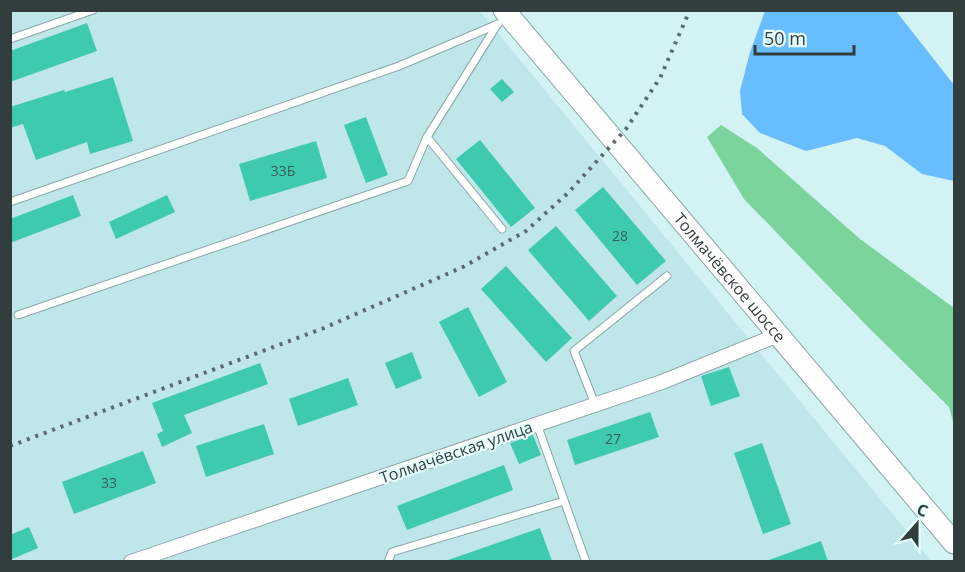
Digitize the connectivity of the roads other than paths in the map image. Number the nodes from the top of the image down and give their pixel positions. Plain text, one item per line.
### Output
1 (93, 10) edge
2 (504, 18) edge
3 (10, 39) edge
4 (427, 137) junction
5 (10, 202) edge
6 (502, 229) dead end
7 (667, 276) dead end
8 (18, 315) dead end
9 (778, 335) junction
10 (595, 404) junction
11 (537, 424) junction
12 (564, 501) junction
13 (954, 543) edge
14 (131, 561) edge
15 (388, 561) edge
16 (586, 561) edge

1 - 3 lane
2 - 4 lane
2 - 5 lane
2 - 9 main road, Толмачёвское шоссе
4 - 6 lane
4 - 8 lane
7 - 10 lane
9 - 10 street, Толмачёвская улица
9 - 13 main road, Толмачёвское шоссе
10 - 11 street, Толмачёвская улица
11 - 12 lane
11 - 14 street, Толмачёвская улица
12 - 15 lane
12 - 16 lane

